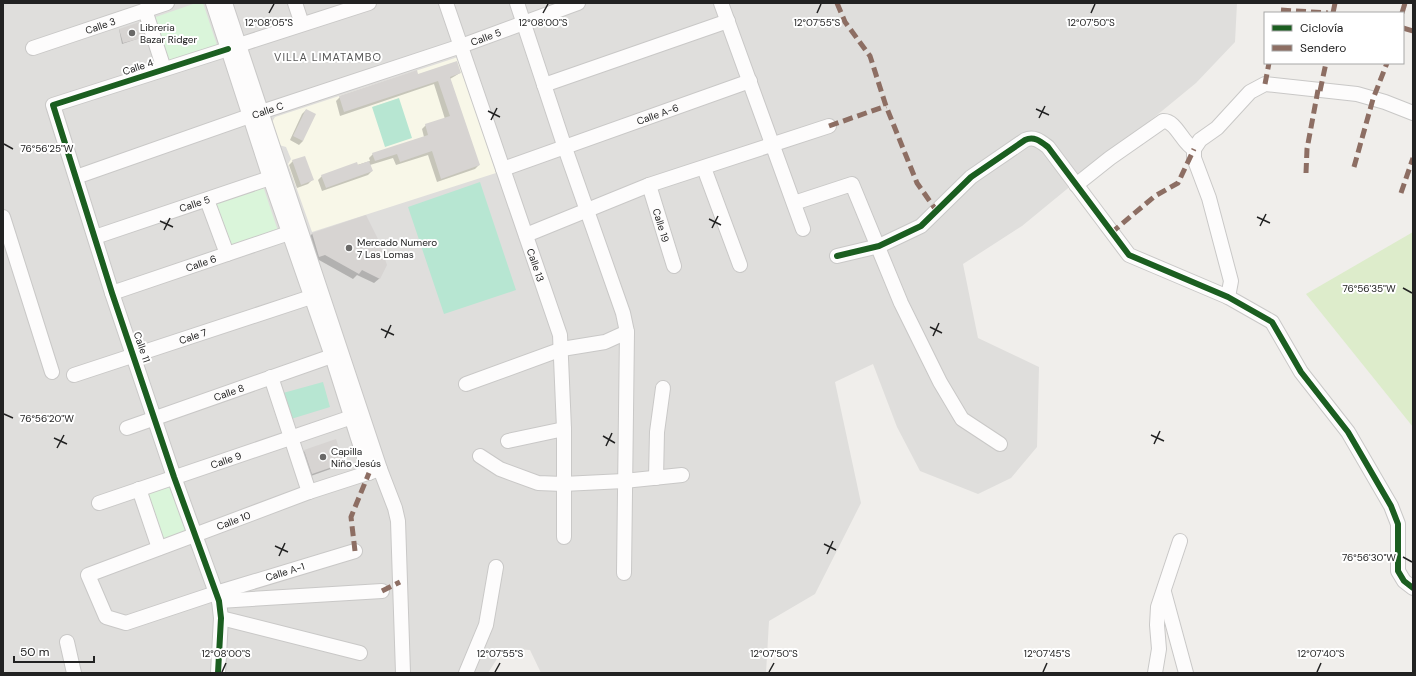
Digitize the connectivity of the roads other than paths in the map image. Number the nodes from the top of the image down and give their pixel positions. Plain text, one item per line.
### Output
1 (167, 3) edge
2 (213, 3) edge
3 (225, 3) edge
4 (295, 3) edge
5 (369, 3) edge
6 (446, 3) edge
7 (517, 3) edge
8 (578, 3) edge
9 (721, 3) edge
10 (145, 10) junction
11 (728, 21) junction
12 (523, 22) junction
13 (302, 24) junction
14 (461, 46) junction
15 (233, 47) junction
16 (33, 48) dead end
17 (164, 69) junction
18 (750, 81) junction
19 (544, 85) junction
20 (53, 105) joint
21 (1413, 113) edge
22 (256, 114) junction
23 (829, 126) dead end
24 (774, 144) junction
25 (565, 148) junction
26 (1194, 149) junction
27 (704, 168) junction
28 (503, 169) junction
29 (76, 177) junction
30 (270, 178) junction
31 (649, 185) junction
32 (1076, 185) junction
33 (207, 200) junction
34 (794, 203) junction
35 (586, 209) junction
36 (3, 217) edge
37 (803, 229) dead end
38 (289, 233) junction
39 (526, 234) junction
40 (96, 237) junction
41 (878, 246) junction
42 (227, 254) junction
43 (837, 256) dead end
44 (740, 264) dead end
45 (674, 266) dead end
46 (112, 293) junction
47 (312, 297) junction
48 (1228, 297) junction
49 (627, 332) junction
50 (562, 350) junction
51 (134, 355) junction
52 (332, 356) junction
53 (52, 372) dead end
54 (74, 375) dead end
55 (271, 377) junction
56 (466, 384) dead end
57 (663, 388) dead end
58 (352, 417) junction
59 (155, 418) junction
60 (127, 428) dead end
61 (564, 428) junction
62 (290, 438) junction
63 (508, 440) dead end
64 (1000, 444) dead end
65 (480, 456) dead end
66 (374, 471) junction
67 (682, 475) dead end
68 (174, 477) junction
69 (656, 478) junction
70 (624, 481) junction
71 (563, 484) junction
72 (139, 489) junction
73 (309, 492) junction
74 (99, 503) dead end
75 (196, 534) junction
76 (564, 537) dead end
77 (1180, 541) dead end
78 (159, 548) junction
79 (355, 551) dead end
80 (496, 567) dead end
81 (624, 573) dead end
82 (1413, 588) edge
83 (382, 591) dead end
84 (1164, 592) junction
85 (218, 597) junction
86 (221, 618) junction
87 (67, 642) dead end
88 (360, 653) dead end
89 (74, 673) edge
90 (218, 673) edge
91 (403, 673) edge
92 (466, 673) edge
93 (1155, 673) edge
94 (1186, 673) edge

1 - 10 street, Calle 3
2 - 15 street
3 - 15 street
4 - 13 street
5 - 13 street, Calle 4
6 - 14 street, Calle 13
7 - 12 street
8 - 12 street, Calle 5
9 - 11 street
10 - 16 street, Calle 3
10 - 17 street
11 - 18 street
11 - 19 street
12 - 14 street, Calle 5
12 - 19 street
13 - 15 street, Calle 4
14 - 22 street, Calle C
14 - 28 street, Calle 13
15 - 17 street, Calle 4
15 - 22 street
17 - 20 street, Calle 4
18 - 24 street
18 - 25 street, Calle A-6
19 - 25 street
20 - 29 street, Calle 11
21 - 26 street
22 - 29 street, Calle C
22 - 30 street
22 - 66 street
23 - 24 street
24 - 27 street
24 - 34 street
25 - 28 street, Calle A-6
25 - 35 street
26 - 32 street
26 - 48 street
27 - 31 street
27 - 44 street
28 - 39 street, Calle 13
29 - 40 street, Calle 11
30 - 33 street, Calle 5
30 - 38 street
31 - 35 street
31 - 45 street, Calle 19
32 - 41 street
32 - 48 street
33 - 40 street, Calle 5
33 - 42 street
34 - 37 street
34 - 41 street
35 - 39 street
35 - 49 street
36 - 53 street
38 - 42 street, Calle 6
38 - 47 street
39 - 50 street, Calle 13
40 - 46 street, Calle 11
41 - 43 street
41 - 64 street
42 - 46 street, Calle 6
46 - 51 street, Calle 11
47 - 51 street, Cale 7
47 - 52 street
48 - 82 street
49 - 50 street
49 - 70 street
50 - 56 street
50 - 61 street, Calle 13
51 - 54 street, Cale 7
51 - 59 street, Calle 11
52 - 55 street, Calle 8
52 - 58 street
55 - 59 street, Calle 8
55 - 62 street
57 - 69 street
58 - 62 street, Calle 9
58 - 66 street
59 - 60 street, Calle 8
59 - 68 street, Calle 11
61 - 63 street
61 - 71 street, Calle 13
62 - 68 street, Calle 9
62 - 73 street
65 - 71 street
66 - 73 street, Calle 10
66 - 91 street
67 - 69 street
68 - 72 street, Calle 9
68 - 75 street, Calle 11
69 - 70 street
70 - 71 street
70 - 81 street
71 - 76 street, Calle 13
72 - 74 street, Calle 9
72 - 78 street
73 - 75 street, Calle 10
75 - 78 street, Calle 10
75 - 85 street, Calle 11
77 - 84 street
78 - 85 street, Calle 10
79 - 85 street, Calle A-1
80 - 92 street
83 - 85 street
84 - 93 street
84 - 94 street
85 - 86 street, Calle 11
86 - 88 street
86 - 90 street, Calle 11
87 - 89 street

